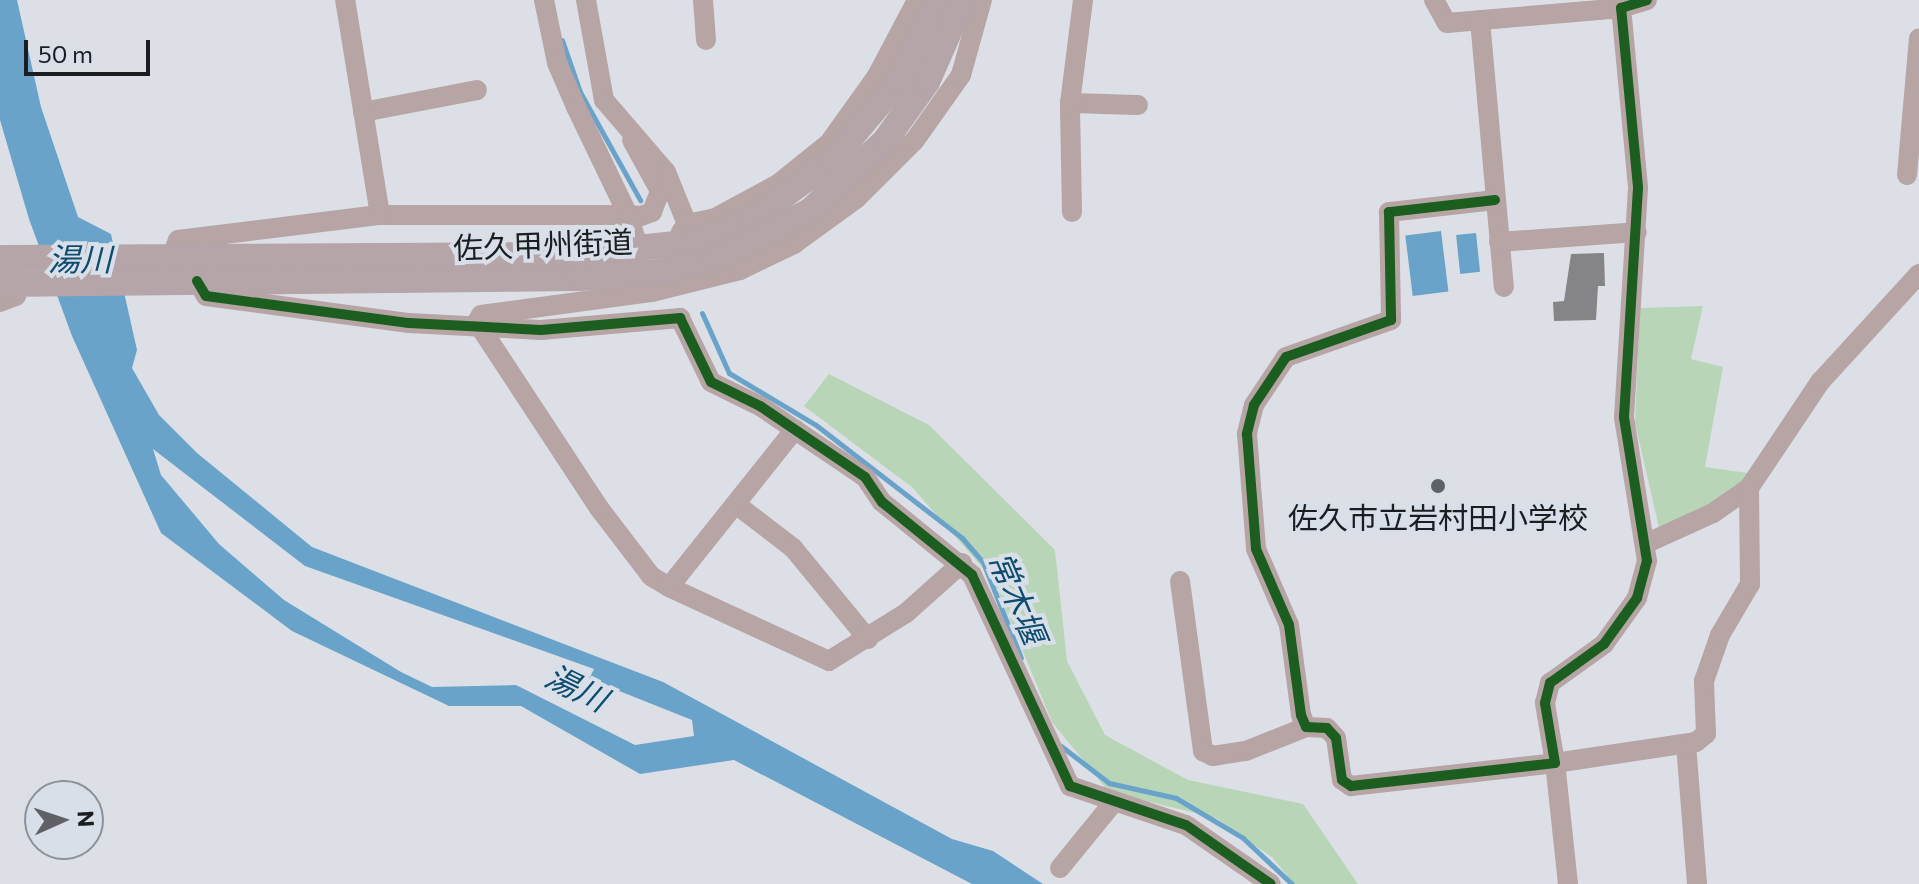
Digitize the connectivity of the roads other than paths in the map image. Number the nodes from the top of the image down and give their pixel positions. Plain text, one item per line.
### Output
1 (345, 0) edge
2 (544, 0) edge
3 (586, 0) edge
4 (703, 0) edge
5 (917, 0) edge
6 (938, 0) edge
7 (963, 0) edge
8 (982, 0) edge
9 (1083, 0) edge
10 (1434, 0) edge
11 (1647, 0) edge
12 (1596, 5) edge
13 (1621, 8) junction
14 (1480, 20) junction
15 (1919, 39) edge
16 (706, 40) dead end
17 (477, 90) dead end
18 (1070, 103) junction
19 (1138, 105) dead end
20 (363, 112) junction
21 (632, 140) junction
22 (1907, 175) dead end
23 (1495, 200) junction
24 (1072, 212) dead end
25 (380, 215) junction
26 (628, 215) junction
27 (687, 224) junction
28 (1637, 232) junction
29 (1499, 242) junction
30 (645, 245) junction
31 (168, 267) junction
32 (12, 272) edge
33 (682, 274) junction
34 (1919, 274) edge
35 (197, 281) junction
36 (1504, 287) dead end
37 (666, 292) dead end
38 (680, 318) junction
39 (482, 327) junction
40 (795, 429) junction
41 (1749, 488) junction
42 (737, 505) junction
43 (1645, 544) junction
44 (962, 563) junction
45 (1180, 581) dead end
46 (669, 587) junction
47 (868, 639) junction
48 (1306, 727) junction
49 (1686, 744) junction
50 (1555, 763) junction
51 (1113, 803) junction
52 (1060, 868) dead end
53 (1271, 884) edge
54 (1568, 884) edge
55 (1697, 884) edge

1 - 20 street
2 - 26 street
3 - 21 street
4 - 16 street
5 - 27 street
6 - 30 main road, 佐久甲州街道
7 - 33 main road, 佐久甲州街道
8 - 33 street
9 - 18 street
10 - 14 street
11 - 13 street
12 - 13 street
12 - 14 street
13 - 28 street
14 - 23 street
15 - 22 street
17 - 20 street
18 - 19 street
18 - 24 street
20 - 25 street
21 - 26 street
21 - 27 street
23 - 29 street
23 - 48 street
25 - 26 street
25 - 31 street
26 - 30 street
27 - 30 street
28 - 29 street
28 - 43 street
29 - 36 street
30 - 31 main road, 佐久甲州街道
31 - 32 main road, 佐久甲州街道
31 - 35 main road, 佐久甲州街道
33 - 35 main road, 佐久甲州街道
33 - 39 street
34 - 41 street
35 - 39 street
37 - 38 street
38 - 39 street
38 - 40 street
39 - 46 street
40 - 42 street
40 - 44 street
41 - 43 street
41 - 49 street
42 - 46 street
42 - 47 street
43 - 50 street
44 - 47 street
44 - 51 street
45 - 48 street
46 - 47 street
48 - 50 street
49 - 50 street
49 - 55 street
50 - 54 street
51 - 52 street
51 - 53 street

